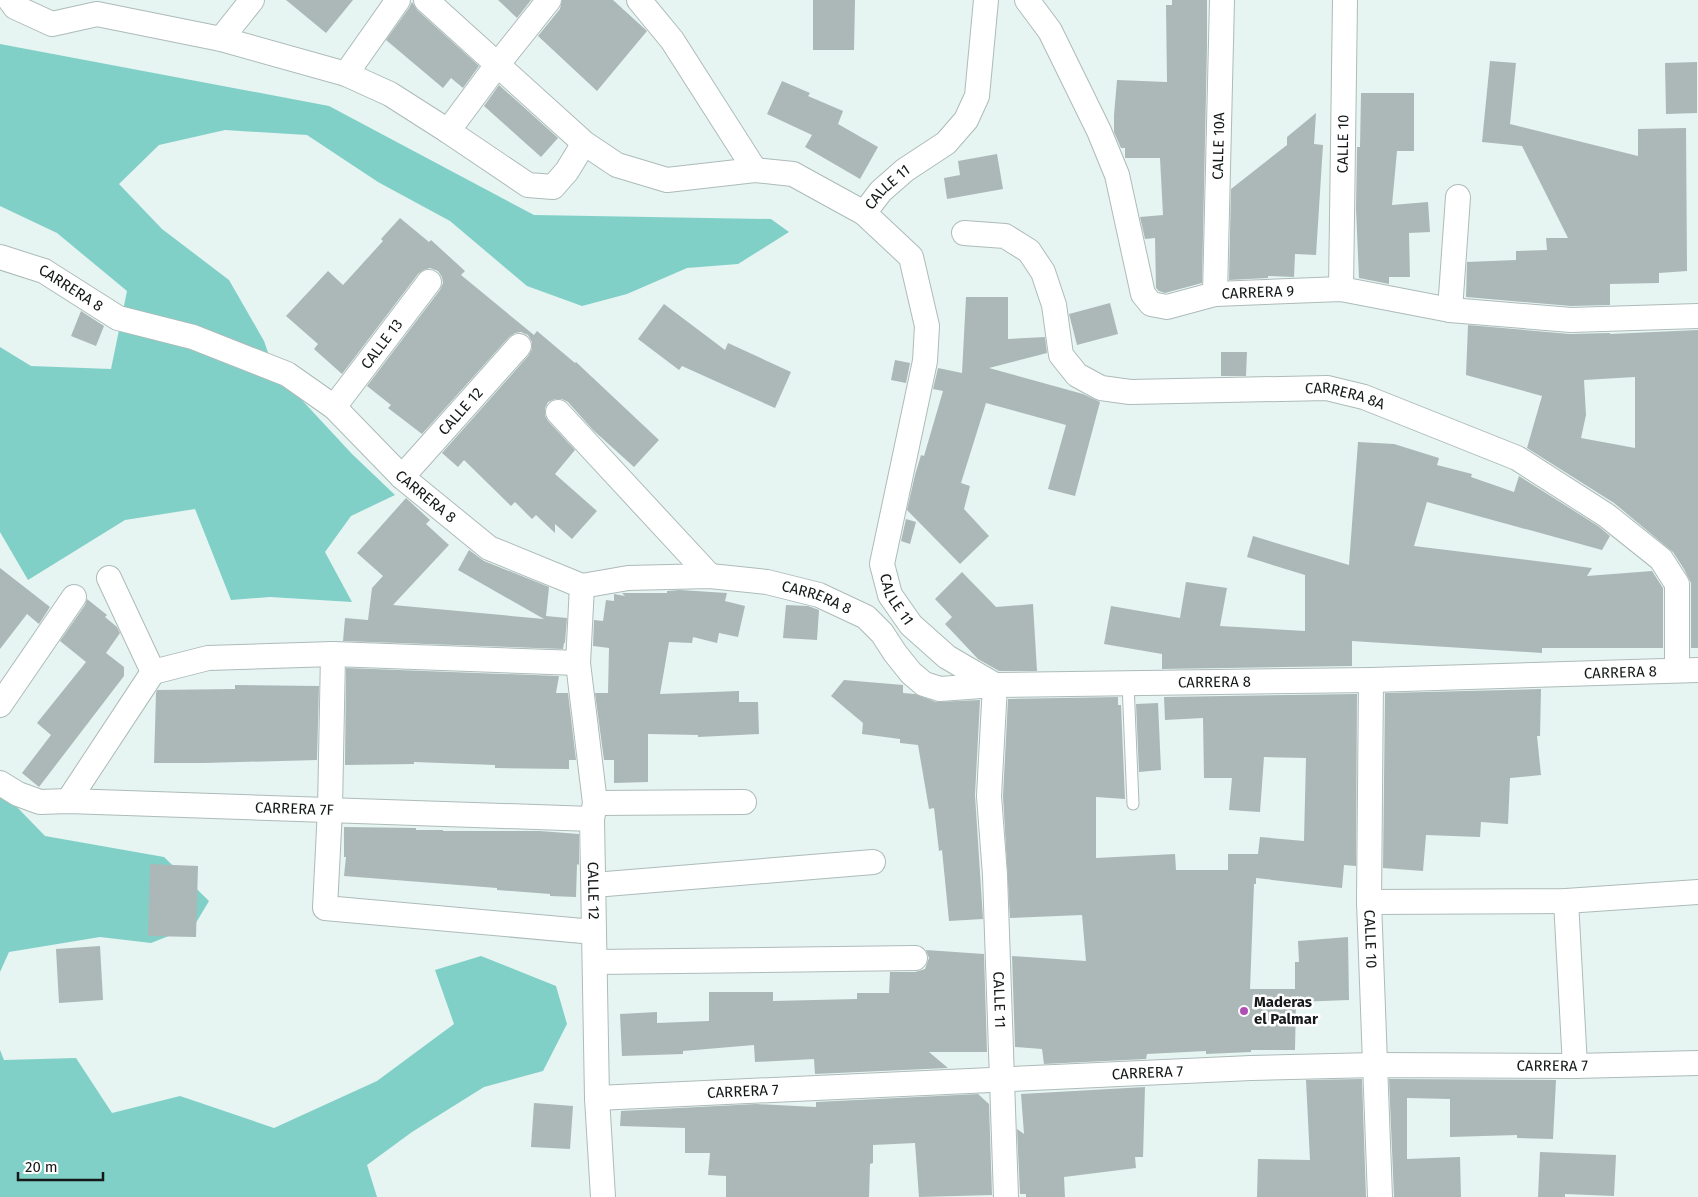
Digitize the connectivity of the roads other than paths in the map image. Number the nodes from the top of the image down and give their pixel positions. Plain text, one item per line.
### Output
1 (10, 0) edge
2 (252, 0) edge
3 (398, 0) edge
4 (426, 0) edge
5 (549, 0) edge
6 (639, 0) edge
7 (986, 0) edge
8 (1027, 0) edge
9 (1222, 0) edge
10 (1345, 0) edge
11 (103, 7) edge
12 (220, 39) junction
13 (497, 65) junction
14 (346, 74) junction
15 (448, 131) junction
16 (584, 143) junction
17 (756, 170) junction
18 (1458, 198) dead end
19 (864, 213) junction
20 (964, 232) dead end
21 (0, 257) edge
22 (429, 282) dead end
23 (1341, 289) junction
24 (1215, 294) junction
25 (1450, 310) junction
26 (1698, 316) edge
27 (519, 346) dead end
28 (334, 407) junction
29 (558, 412) dead end
30 (402, 477) junction
31 (710, 576) junction
32 (109, 578) dead end
33 (582, 586) junction
34 (74, 597) dead end
35 (333, 654) junction
36 (578, 663) junction
37 (1687, 670) edge
38 (153, 672) junction
39 (1371, 680) junction
40 (1128, 683) junction
41 (996, 685) junction
42 (0, 705) edge
43 (0, 783) edge
44 (68, 801) junction
45 (744, 802) dead end
46 (1133, 804) dead end
47 (330, 809) junction
48 (593, 811) junction
49 (873, 862) dead end
50 (594, 885) junction
51 (1698, 892) edge
52 (1566, 901) junction
53 (1369, 902) junction
54 (594, 932) junction
55 (915, 958) dead end
56 (595, 962) junction
57 (1698, 1063) edge
58 (1375, 1064) junction
59 (1575, 1066) junction
60 (1003, 1080) junction
61 (597, 1098) junction
62 (603, 1197) edge
63 (1006, 1197) edge
64 (1380, 1197) edge

1 - 11 street
2 - 12 street
3 - 14 street
4 - 13 street
5 - 13 street
6 - 17 street
7 - 19 street, CALLE 11
8 - 24 street, CARRERA 9
9 - 24 street, CALLE 10A
10 - 23 street, CALLE 10
11 - 12 street
12 - 14 street
13 - 15 street
13 - 16 street
14 - 15 street
15 - 16 street
16 - 17 street
17 - 19 street
18 - 25 street
19 - 41 street, CALLE 11
20 - 37 street, CARRERA 8A
21 - 28 street, CARRERA 8
22 - 28 street, CALLE 13
23 - 24 street, CARRERA 9
23 - 25 street, CARRERA 9
25 - 26 street, CARRERA 9
27 - 30 street, CALLE 12
28 - 30 street, CARRERA 8
29 - 31 street
30 - 33 street, CARRERA 8
31 - 33 street, CARRERA 8
31 - 41 street, CARRERA 8
32 - 38 street
33 - 36 street, CALLE 12
34 - 42 street
35 - 36 street
35 - 38 street
35 - 47 street
36 - 48 street, CALLE 12
37 - 39 street, CARRERA 8
38 - 44 street
39 - 40 street, CARRERA 8
39 - 53 street, CALLE 10
40 - 41 street, CARRERA 8
40 - 46 lane
41 - 60 street, CALLE 11
43 - 44 street, CARRERA 7F
44 - 47 street, CARRERA 7F
45 - 48 street, CARRERA 7F
47 - 48 street, CARRERA 7F
47 - 54 street
48 - 50 street, CALLE 12
49 - 50 street
50 - 54 street, CALLE 12
51 - 52 street
52 - 53 street
52 - 59 street
53 - 58 street, CALLE 10
54 - 56 street, CALLE 12
55 - 56 street
56 - 61 street, CALLE 12
57 - 59 street, CARRERA 7
58 - 59 street, CARRERA 7
58 - 60 street, CARRERA 7
58 - 64 street, CALLE 10
60 - 61 street, CARRERA 7
60 - 63 street, CALLE 11
61 - 62 street, CALLE 12

